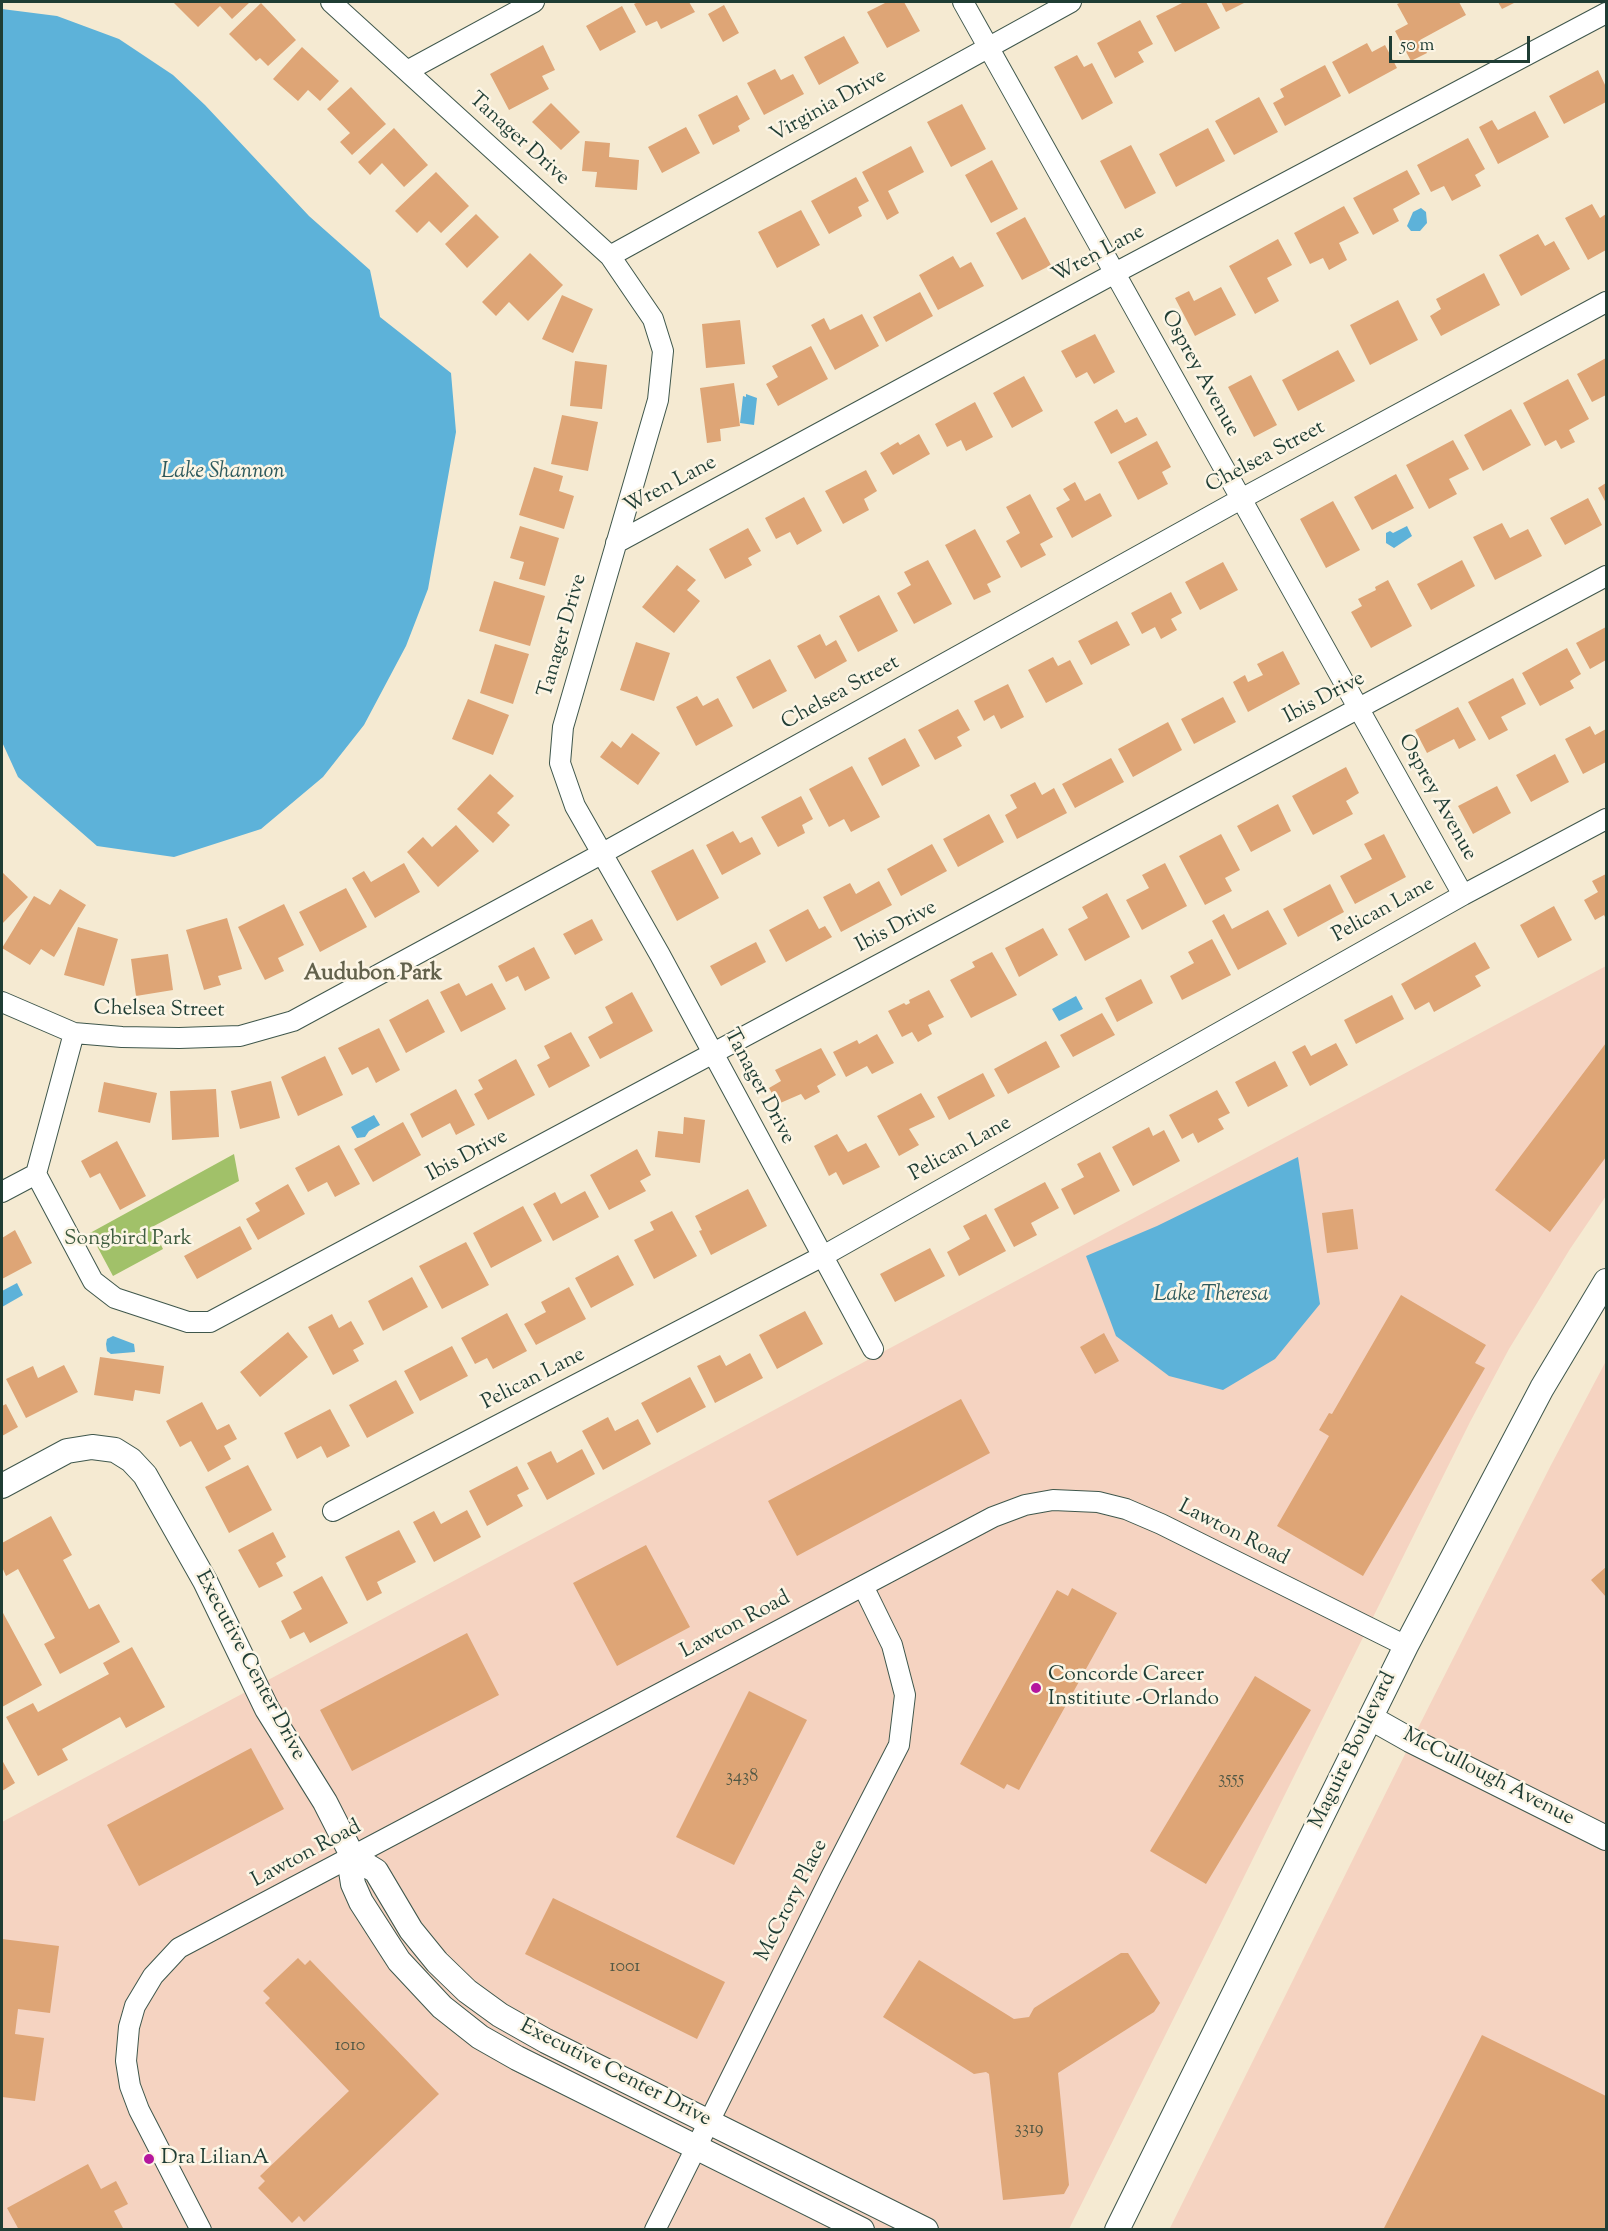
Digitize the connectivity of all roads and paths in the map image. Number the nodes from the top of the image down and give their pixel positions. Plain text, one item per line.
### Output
1 (331, 2) edge
2 (534, 2) edge
3 (963, 2) edge
4 (1071, 2) edge
5 (1606, 13) edge
6 (988, 46) junction
7 (407, 71) junction
8 (610, 256) junction
9 (1115, 273) junction
10 (1606, 302) edge
11 (1241, 499) junction
12 (616, 543) junction
13 (1606, 576) edge
14 (1359, 708) junction
15 (1606, 819) edge
16 (603, 853) junction
17 (1463, 895) junction
18 (2, 1002) edge
19 (74, 1033) junction
20 (712, 1053) junction
21 (36, 1174) junction
22 (2, 1192) edge
23 (823, 1256) junction
24 (1606, 1281) edge
25 (873, 1349) dead end
26 (2, 1486) edge
27 (333, 1511) dead end
28 (863, 1586) junction
29 (1407, 1646) junction
30 (1371, 1718) junction
31 (1606, 1838) edge
32 (353, 1857) junction
33 (709, 2122) junction
34 (696, 2146) junction
35 (201, 2229) edge
36 (655, 2229) edge
37 (862, 2229) edge
38 (926, 2229) edge
39 (1117, 2229) edge

1 - 7 street, Tanager Drive
2 - 7 street
3 - 6 street, Osprey Avenue
4 - 6 street, Virginia Drive
5 - 9 street, Wren Lane
6 - 8 street, Virginia Drive
6 - 9 street, Osprey Avenue
7 - 8 street, Tanager Drive
8 - 12 street, Tanager Drive
9 - 11 street, Osprey Avenue
9 - 12 street, Wren Lane
10 - 11 street, Chelsea Street
11 - 14 street, Osprey Avenue
11 - 16 street, Chelsea Street
12 - 16 street, Tanager Drive
13 - 14 street, Ibis Drive
14 - 17 street, Osprey Avenue
14 - 20 street, Ibis Drive
15 - 17 street, Pelican Lane
16 - 19 street, Chelsea Street
16 - 20 street, Tanager Drive
17 - 23 street, Pelican Lane
18 - 19 street, Chelsea Street
19 - 21 street
20 - 21 street, Ibis Drive
20 - 23 street, Tanager Drive
21 - 22 street
23 - 25 street, Tanager Drive
23 - 27 street, Pelican Lane
24 - 29 street, Maguire Boulevard
26 - 32 street, Executive Center Drive
28 - 29 street, Lawton Road
28 - 32 street, Lawton Road
28 - 33 street, McCrory Place
29 - 30 street, Maguire Boulevard
30 - 31 street, McCullough Avenue
30 - 39 street, Maguire Boulevard
32 - 33 street, Executive Center Drive
32 - 34 street, Executive Center Drive
32 - 35 street, Lawton Road
33 - 34 street, McCrory Place
33 - 38 street, Executive Center Drive
34 - 36 street, McCrory Place
34 - 37 street, Executive Center Drive

